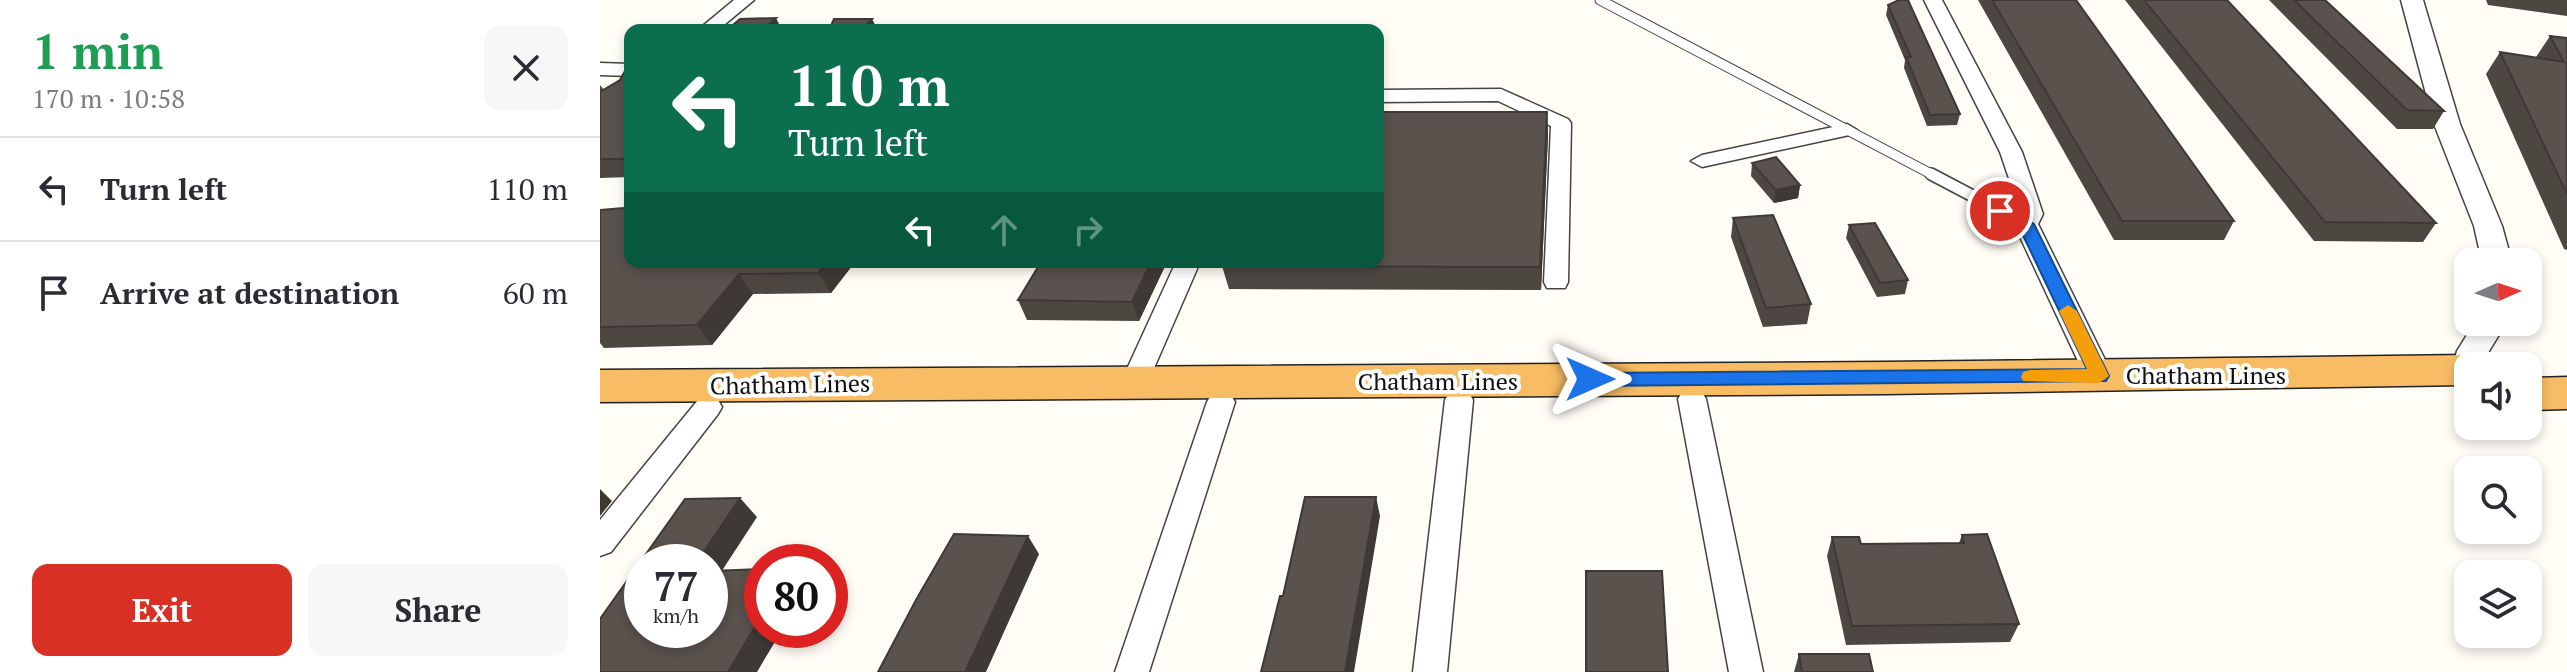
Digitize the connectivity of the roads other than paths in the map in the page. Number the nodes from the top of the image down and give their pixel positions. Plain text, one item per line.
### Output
1 (745, 0) edge
2 (1600, 0) edge
3 (1933, 0) edge
4 (2412, 0) edge
5 (715, 24) edge
6 (600, 69) edge
7 (624, 70) edge
8 (1384, 96) edge
9 (1847, 130) junction
10 (1702, 161) dead end
11 (2026, 224) junction
12 (2494, 248) edge
13 (1185, 268) edge
14 (1556, 282) dead end
15 (2454, 368) edge
16 (2542, 371) edge
17 (2567, 371) edge
18 (2099, 376) junction
19 (1135, 382) junction
20 (600, 386) edge
21 (2567, 393) edge
22 (2542, 394) edge
23 (2454, 395) edge
24 (1692, 399) junction
25 (1459, 400) junction
26 (1221, 402) junction
27 (708, 407) junction
28 (600, 410) edge
29 (600, 543) edge
30 (1132, 672) edge
31 (1430, 672) edge
32 (1746, 672) edge

1 - 5 street
2 - 9 lane
3 - 11 street
4 - 12 street
6 - 7 street
8 - 14 street
9 - 10 street
9 - 11 lane
11 - 18 street
13 - 19 street
15 - 18 highway, Chatham Lines
16 - 17 highway
18 - 19 highway, Chatham Lines
19 - 20 highway, Chatham Lines
21 - 22 highway
23 - 24 highway, Chatham Lines
24 - 25 highway, Chatham Lines
24 - 32 street
25 - 26 highway, Chatham Lines
25 - 31 street
26 - 27 highway, Chatham Lines
26 - 30 street
27 - 28 highway, Chatham Lines
27 - 29 street

